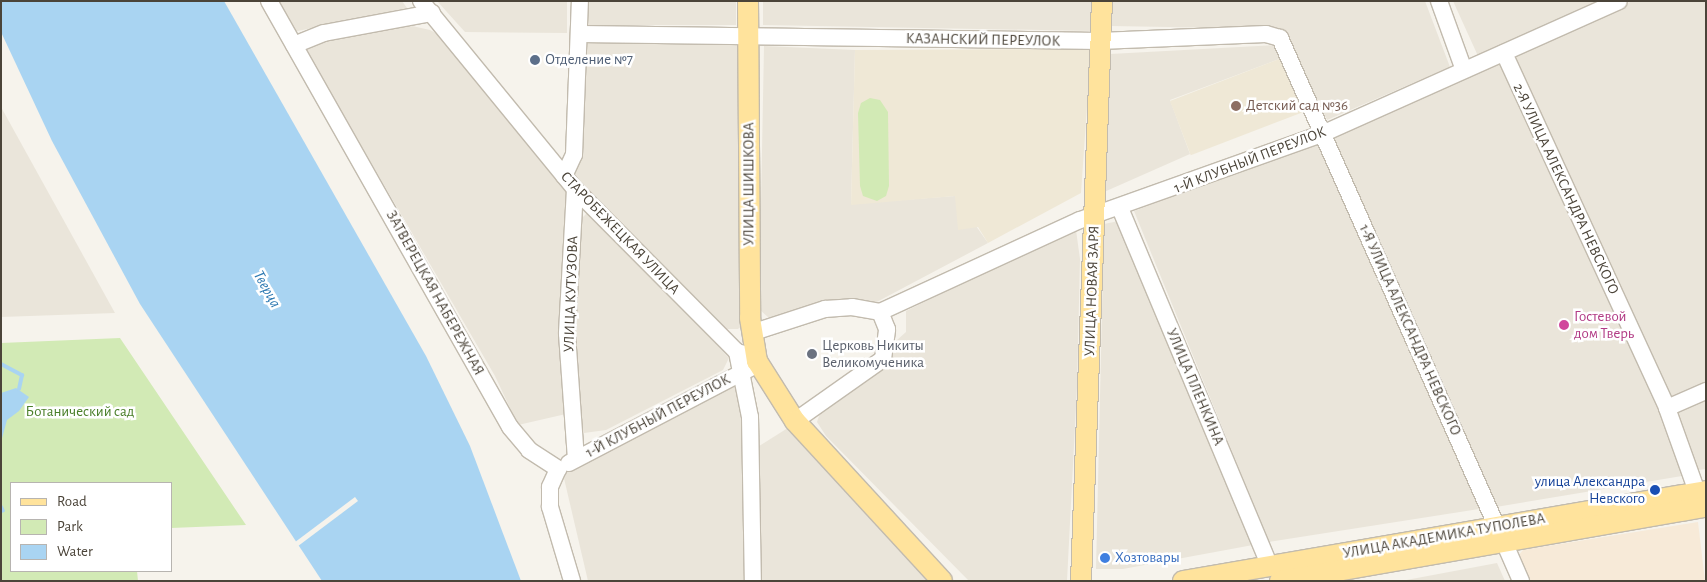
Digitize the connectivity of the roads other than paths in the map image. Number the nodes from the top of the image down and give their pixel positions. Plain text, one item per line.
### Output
1 (269, 1) edge
2 (580, 1) edge
3 (748, 1) edge
4 (1102, 1) edge
5 (1439, 1) edge
6 (1619, 1) edge
7 (427, 7) edge
8 (581, 34) junction
9 (748, 37) junction
10 (1100, 41) junction
11 (294, 45) junction
12 (1504, 53) junction
13 (1464, 70) junction
14 (1322, 134) junction
15 (564, 176) junction
16 (575, 189) junction
17 (1120, 208) junction
18 (1094, 216) junction
19 (880, 312) junction
20 (751, 333) junction
21 (748, 361) junction
22 (1706, 391) edge
23 (1666, 408) junction
24 (795, 421) junction
25 (576, 459) junction
26 (558, 469) junction
27 (1703, 497) edge
28 (1500, 535) junction
29 (1275, 573) edge
30 (572, 581) edge
31 (753, 581) edge
32 (942, 581) edge
33 (1081, 581) edge
34 (1182, 581) edge
35 (1521, 581) edge

1 - 11 street, ЗАТВЕРЕЦКАЯ НАБЕРЕЖНАЯ
2 - 8 street
3 - 9 main road, УЛИЦА ШИШКОВА
4 - 10 main road, УЛИЦА НОВАЯ ЗАРЯ
5 - 13 street
6 - 12 street, 1-Й КЛУБНЫЙ ПЕРЕУЛОК
7 - 11 street
7 - 15 street, СТАРОБЕЖЕЦКАЯ УЛИЦА
8 - 9 street, КАЗАНСКИЙ ПЕРЕУЛОК
8 - 15 street
9 - 10 street, КАЗАНСКИЙ ПЕРЕУЛОК
9 - 20 main road, УЛИЦА ШИШКОВА
10 - 14 street, КАЗАНСКИЙ ПЕРЕУЛОК
10 - 18 main road, УЛИЦА НОВАЯ ЗАРЯ
11 - 26 street, ЗАТВЕРЕЦКАЯ НАБЕРЕЖНАЯ
12 - 13 street, 1-Й КЛУБНЫЙ ПЕРЕУЛОК
12 - 23 street, 2-Я УЛИЦА АЛЕКСАНДРА НЕВСКОГО
13 - 14 street, 1-Й КЛУБНЫЙ ПЕРЕУЛОК
14 - 17 street, 1-Й КЛУБНЫЙ ПЕРЕУЛОК
14 - 28 street, 1-Я УЛИЦА АЛЕКСАНДРА НЕВСКОГО
15 - 16 street, СТАРОБЕЖЕЦКАЯ УЛИЦА
16 - 21 street, СТАРОБЕЖЕЦКАЯ УЛИЦА
16 - 25 street, УЛИЦА КУТУЗОВА
17 - 18 street, 1-Й КЛУБНЫЙ ПЕРЕУЛОК
17 - 29 street, УЛИЦА ПЛЕНКИНА
18 - 19 street, 1-Й КЛУБНЫЙ ПЕРЕУЛОК
18 - 33 main road, УЛИЦА НОВАЯ ЗАРЯ
19 - 20 street
19 - 24 street
20 - 21 main road, УЛИЦА ШИШКОВА
21 - 24 main road, СТАРОБЕЖЕЦКАЯ УЛИЦА
21 - 25 street, 1-Й КЛУБНЫЙ ПЕРЕУЛОК
21 - 31 street, УЛИЦА ШИШКОВА
22 - 23 street
23 - 27 street, 2-Я УЛИЦА АЛЕКСАНДРА НЕВСКОГО
24 - 32 main road, СТАРОБЕЖЕЦКАЯ УЛИЦА
25 - 26 street, 1-Й КЛУБНЫЙ ПЕРЕУЛОК
26 - 30 street
27 - 28 main road, УЛИЦА АКАДЕМИКА ТУПОЛЕВА
27 - 28 main road, УЛИЦА АКАДЕМИКА ТУПОЛЕВА
28 - 29 main road, УЛИЦА АКАДЕМИКА ТУПОЛЕВА
28 - 35 street, 1-Я УЛИЦА АЛЕКСАНДРА НЕВСКОГО
29 - 34 main road, УЛИЦА АКАДЕМИКА ТУПОЛЕВА

